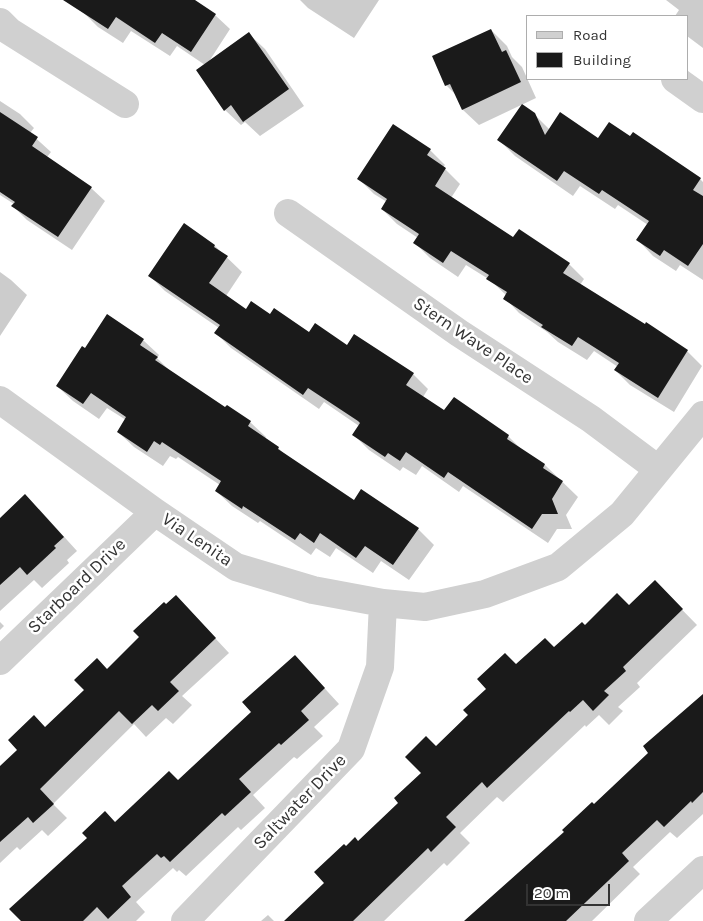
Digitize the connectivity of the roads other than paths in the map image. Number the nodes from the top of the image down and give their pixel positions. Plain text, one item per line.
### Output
1 (0, 22) edge
2 (676, 80) edge
3 (703, 99) edge
4 (125, 104) dead end
5 (288, 213) dead end
6 (0, 400) edge
7 (703, 415) edge
8 (658, 469) junction
9 (154, 512) junction
10 (383, 603) junction
11 (0, 661) edge
12 (703, 870) edge
13 (185, 921) edge
14 (648, 921) edge

1 - 4 street
2 - 3 street
5 - 8 street, Stern Wave Place
6 - 9 street, Via Lenita
7 - 8 street, Via Lenita
8 - 10 street, Via Lenita
9 - 10 street, Via Lenita
9 - 11 street, Starboard Drive
10 - 13 street, Saltwater Drive
12 - 14 street

